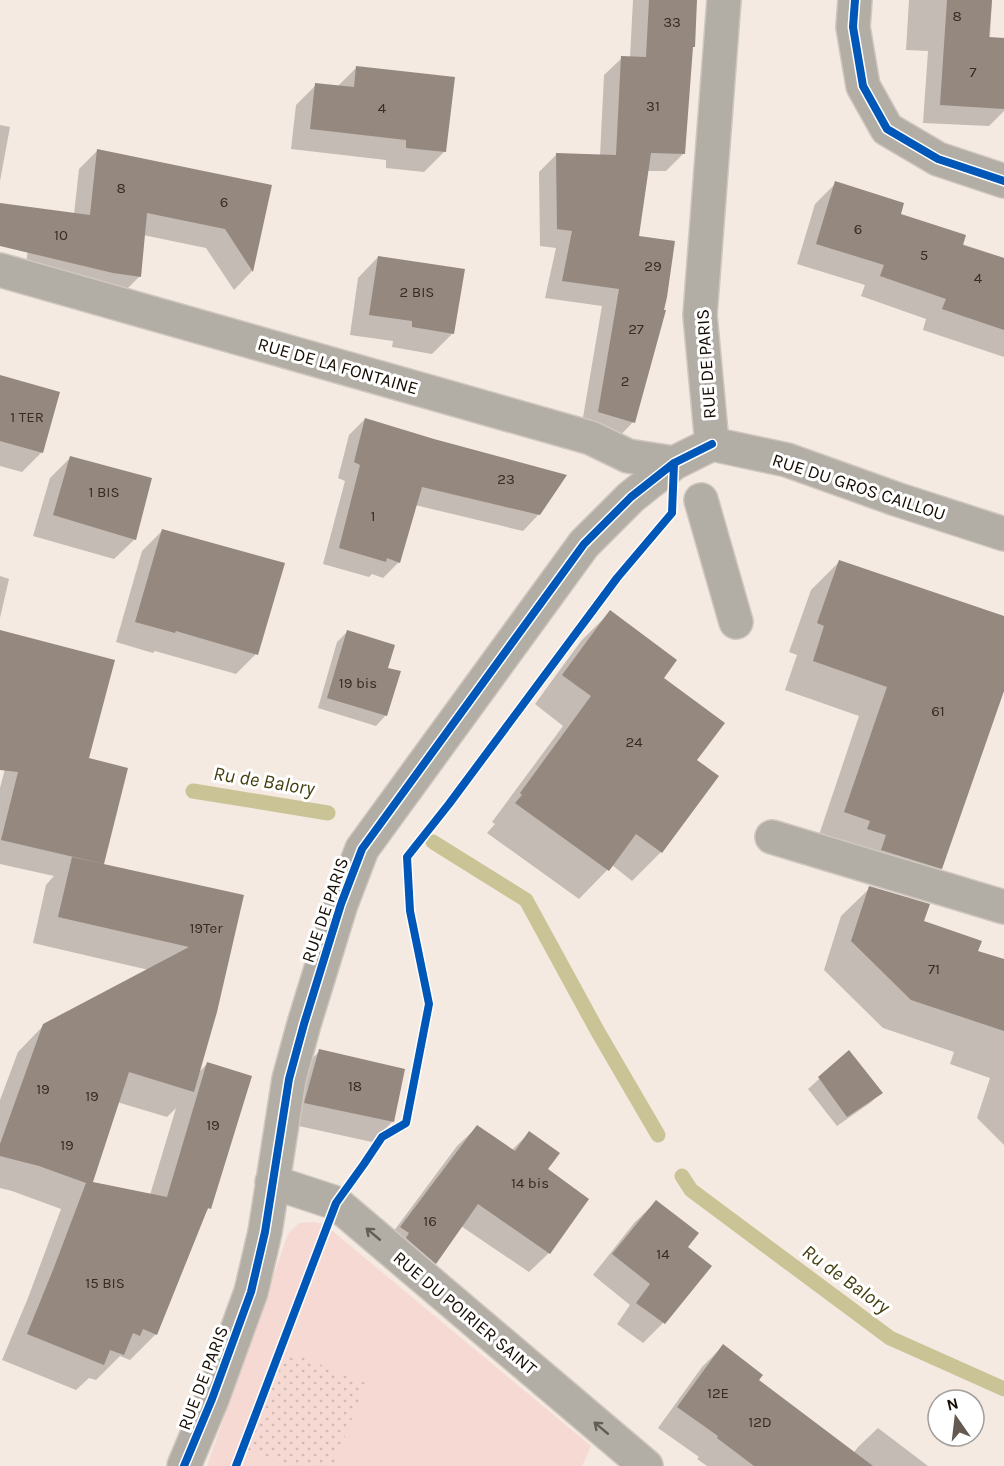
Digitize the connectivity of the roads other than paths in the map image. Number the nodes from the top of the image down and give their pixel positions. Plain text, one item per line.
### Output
1 (724, 0) edge
2 (855, 0) edge
3 (1004, 181) edge
4 (0, 270) edge
5 (712, 444) junction
6 (674, 463) junction
7 (701, 500) dead end
8 (1004, 534) edge
9 (736, 622) dead end
10 (772, 837) dead end
11 (1004, 908) edge
12 (272, 1182) junction
13 (184, 1466) edge
14 (646, 1466) edge

1 - 5 street, RUE DE PARIS
2 - 3 street
4 - 6 street, RUE DE LA FONTAINE
5 - 6 street, RUE DE PARIS
5 - 8 street, RUE DU GROS CAILLOU
6 - 12 street, RUE DE PARIS
7 - 9 street
10 - 11 street
12 - 13 street, RUE DE PARIS
14 -> 12 street, RUE DU POIRIER SAINT

